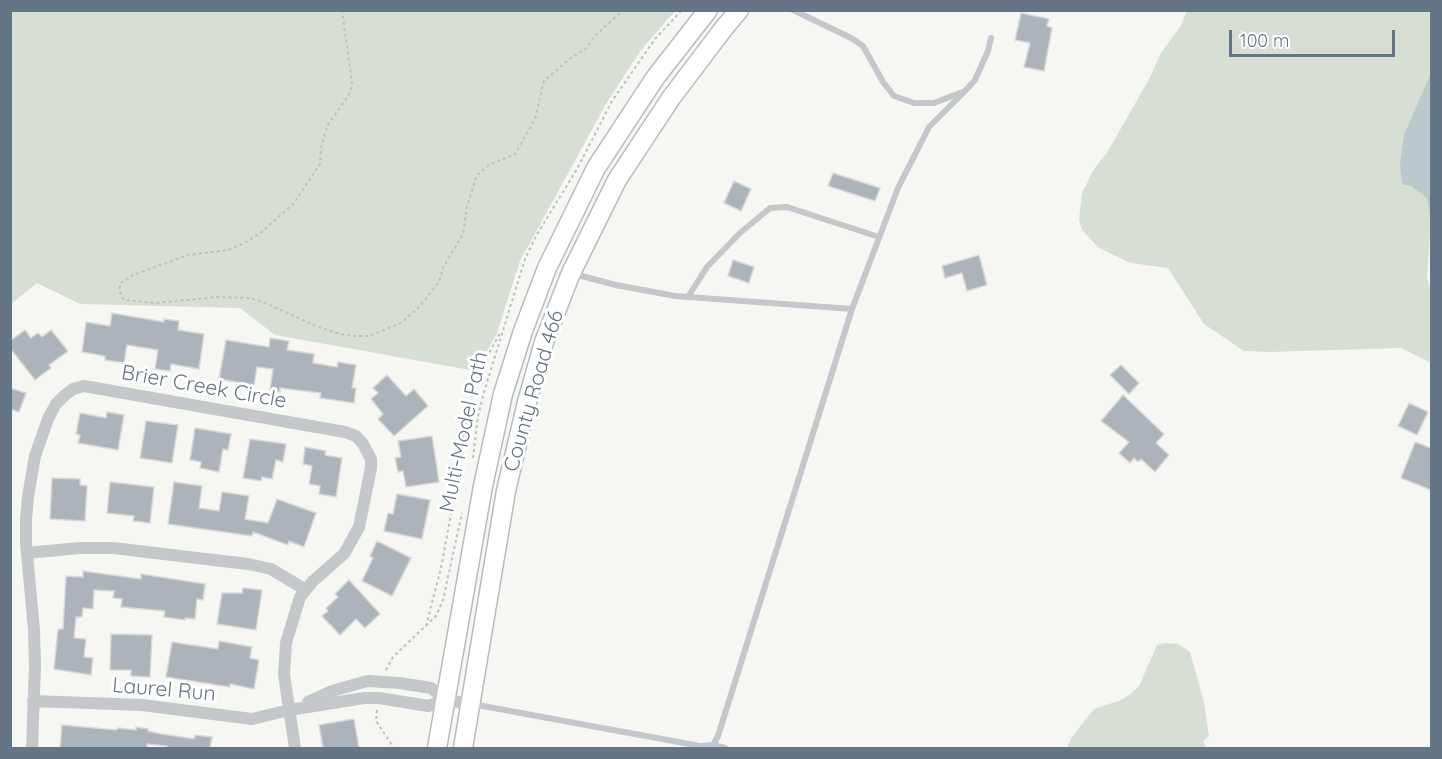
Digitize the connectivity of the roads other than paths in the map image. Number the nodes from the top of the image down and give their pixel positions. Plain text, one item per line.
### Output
1 (708, 10) edge
2 (739, 10) edge
3 (793, 10) edge
4 (991, 38) dead end
5 (965, 91) junction
6 (879, 237) junction
7 (562, 238) junction
8 (571, 273) junction
9 (688, 297) junction
10 (852, 309) junction
11 (27, 553) junction
12 (306, 590) junction
13 (446, 700) junction
14 (33, 701) junction
15 (471, 704) junction
16 (289, 710) junction
17 (713, 745) junction
18 (32, 748) edge
19 (296, 748) edge
20 (437, 748) edge
21 (464, 748) edge
22 (725, 748) edge

1 - 7 main road, County Road 466
2 - 8 main road, County Road 466
3 - 5 lane
4 - 5 lane
5 - 6 lane
6 - 9 lane
6 - 10 lane
7 - 8 main road
7 - 13 main road, County Road 466
8 - 9 lane
8 - 15 main road, County Road 466
9 - 10 lane
10 - 17 lane
11 - 12 street
11 - 12 street, Brier Creek Circle
11 - 14 street, Brier Creek Circle
12 - 16 street, Brier Creek Circle
13 - 15 street
13 - 16 street, Laurel Run
13 - 16 street, Laurel Run
13 - 20 main road, County Road 466
14 - 16 street, Laurel Run
14 - 18 street, Brier Creek Circle
15 - 17 lane
15 - 21 main road, County Road 466
16 - 19 street, Brier Creek Circle
17 - 22 lane

